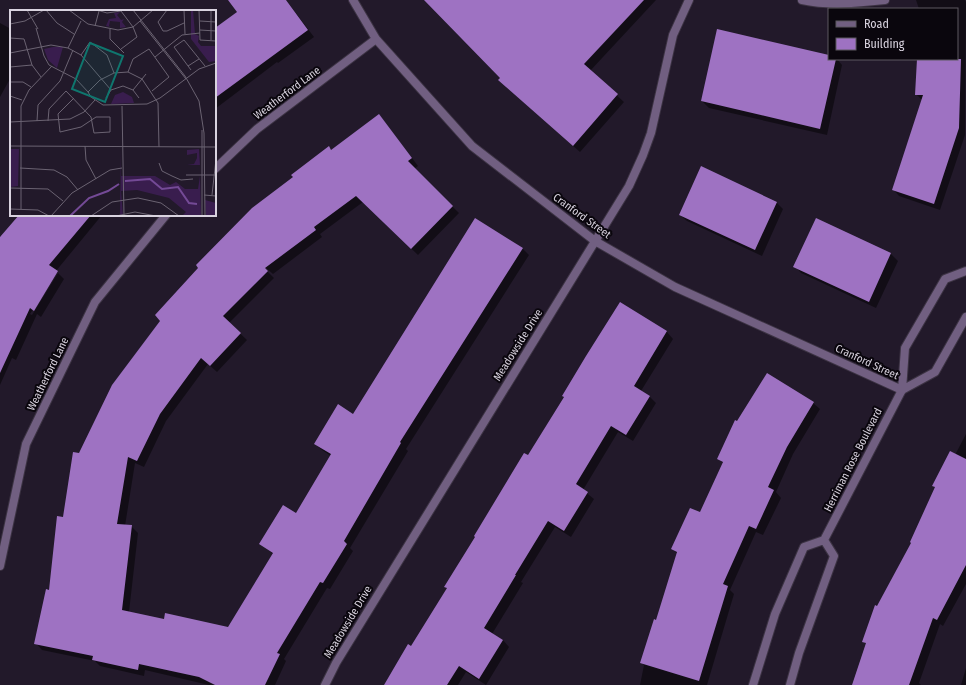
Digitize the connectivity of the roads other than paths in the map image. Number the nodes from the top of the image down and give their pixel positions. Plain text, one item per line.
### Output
1 (353, 0) edge
2 (689, 0) edge
3 (802, 0) edge
4 (885, 0) edge
5 (376, 39) junction
6 (216, 168) edge
7 (165, 216) edge
8 (595, 241) junction
9 (966, 271) edge
10 (966, 317) edge
11 (902, 390) junction
12 (824, 540) junction
13 (0, 566) edge
14 (325, 685) edge
15 (753, 685) edge
16 (790, 685) edge

1 - 5 street, Cranford Street
2 - 8 street, Meadowside Drive
3 - 4 street
5 - 6 street, Weatherford Lane
5 - 8 street, Cranford Street
7 - 13 street, Weatherford Lane
8 - 11 street, Cranford Street
8 - 14 street, Meadowside Drive
9 - 11 street, Herriman Rose Boulevard
10 - 11 street
11 - 12 street, Herriman Rose Boulevard
12 - 15 street
12 - 16 street

